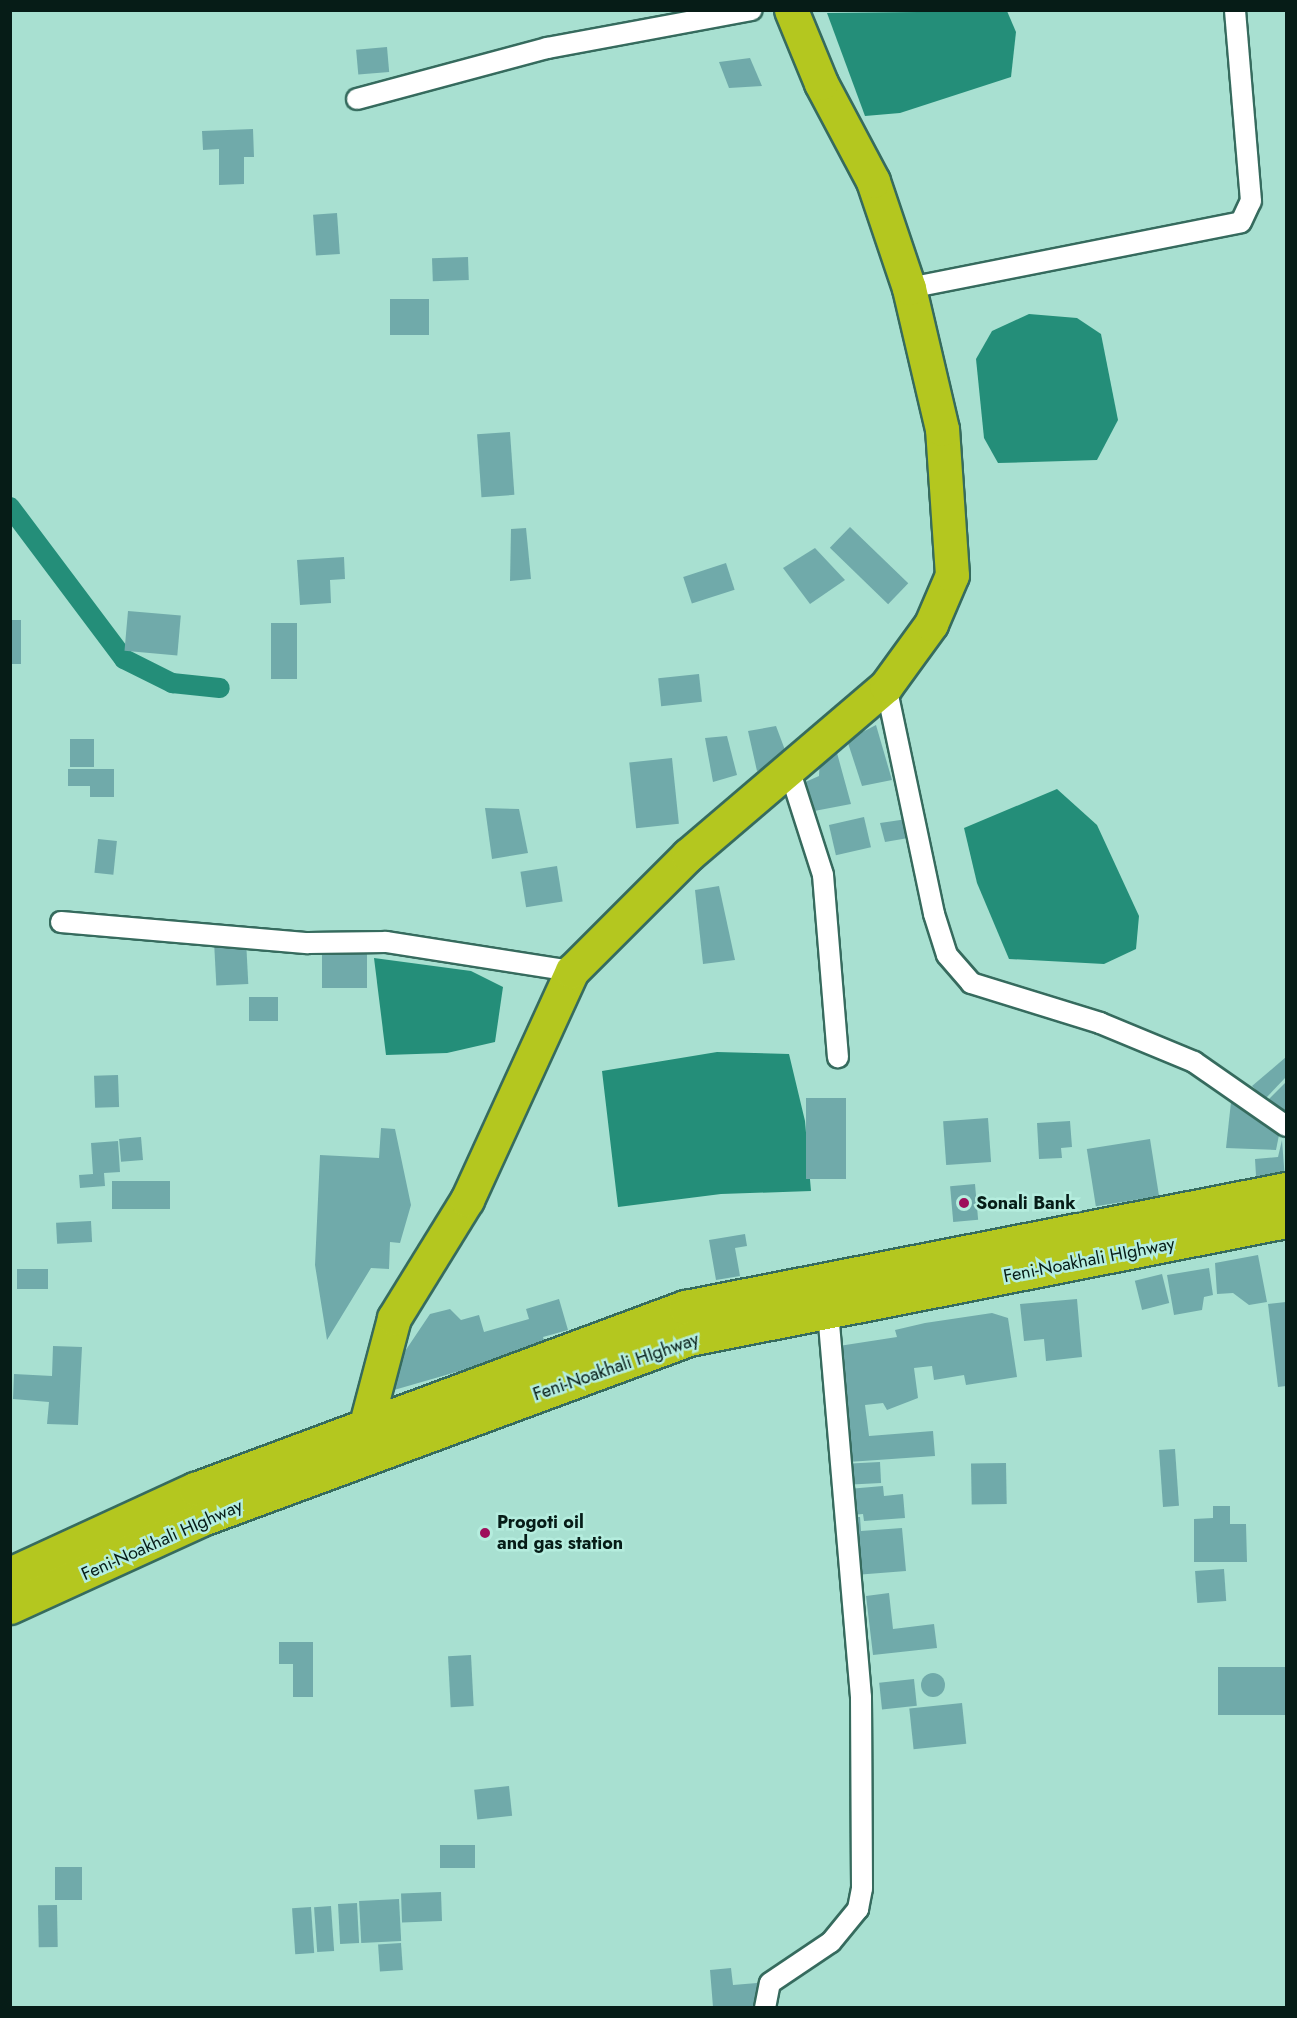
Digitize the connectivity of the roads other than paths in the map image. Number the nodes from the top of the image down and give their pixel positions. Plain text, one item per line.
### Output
1 (752, 10) edge
2 (791, 10) edge
3 (1235, 10) edge
4 (357, 99) dead end
5 (909, 288) junction
6 (886, 686) junction
7 (790, 772) junction
8 (61, 922) dead end
9 (572, 971) junction
10 (838, 1058) dead end
11 (1287, 1126) edge
12 (1287, 1189) edge
13 (1287, 1221) edge
14 (828, 1311) junction
15 (366, 1424) junction
16 (348, 1464) junction
17 (10, 1574) edge
18 (10, 1607) edge
19 (765, 2007) edge

1 - 4 street
2 - 5 highway
3 - 5 street
5 - 6 highway
6 - 7 highway
6 - 11 street
7 - 9 highway
7 - 10 street
8 - 9 street
9 - 15 highway
12 - 15 highway, Feni-Noakhali HIghway
13 - 14 highway, Feni-Noakhali HIghway
14 - 16 highway, Feni-Noakhali HIghway
14 - 19 street
15 - 16 highway
15 - 17 highway, Feni-Noakhali HIghway
16 - 18 highway, Feni-Noakhali HIghway

